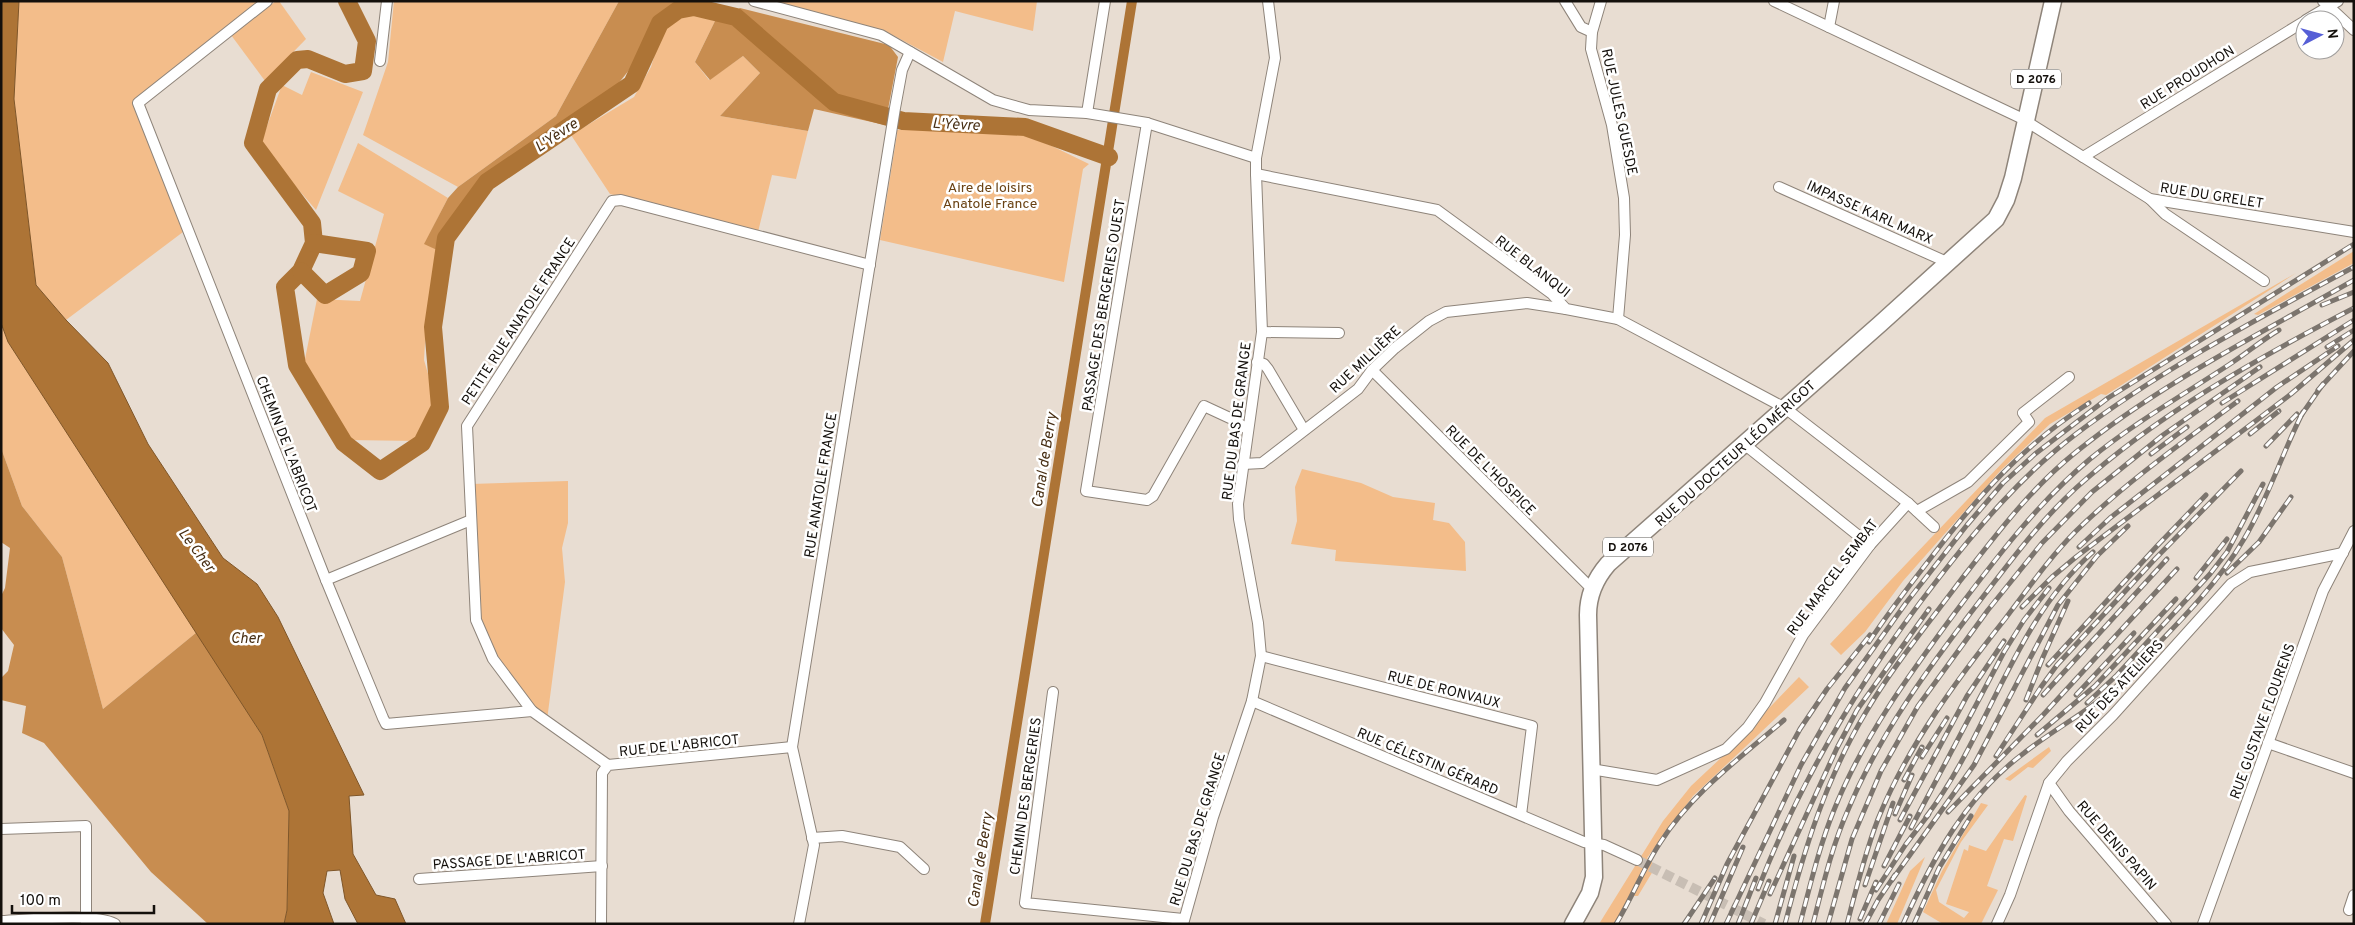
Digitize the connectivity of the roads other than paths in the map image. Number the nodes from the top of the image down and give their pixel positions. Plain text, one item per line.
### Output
1 (267, 1) edge
2 (387, 1) edge
3 (754, 1) edge
4 (1105, 1) edge
5 (1268, 1) edge
6 (1565, 1) edge
7 (1601, 1) edge
8 (1774, 1) edge
9 (1834, 1) edge
10 (2053, 1) edge
11 (2338, 1) edge
12 (2325, 4) edge
13 (2295, 26) edge
14 (1829, 27) junction
15 (2354, 30) edge
16 (1592, 32) junction
17 (910, 52) junction
18 (380, 61) dead end
19 (1087, 113) junction
20 (2026, 122) junction
21 (1147, 123) junction
22 (2083, 157) junction
23 (1256, 158) junction
24 (1256, 174) junction
25 (1779, 187) dead end
26 (2150, 199) junction
27 (2354, 232) edge
28 (1949, 262) junction
29 (870, 265) junction
30 (2264, 281) dead end
31 (1566, 309) junction
32 (1618, 319) junction
33 (1262, 332) junction
34 (1340, 333) dead end
35 (1257, 362) junction
36 (1372, 370) junction
37 (2069, 377) dead end
38 (1785, 408) junction
39 (1247, 429) junction
40 (1304, 430) junction
41 (1744, 444) junction
42 (1243, 464) junction
43 (1908, 503) junction
44 (1917, 511) junction
45 (471, 520) junction
46 (1934, 527) dead end
47 (2354, 531) edge
48 (1870, 545) junction
49 (2343, 553) junction
50 (326, 580) junction
51 (1592, 589) junction
52 (1261, 656) junction
53 (1053, 692) dead end
54 (1252, 701) junction
55 (532, 711) junction
56 (2268, 743) junction
57 (792, 747) junction
58 (608, 766) junction
59 (1591, 769) junction
60 (2354, 773) edge
61 (2049, 783) junction
62 (1522, 815) junction
63 (1, 830) edge
64 (812, 838) junction
65 (1593, 843) junction
66 (1637, 860) tunnel mouth
67 (602, 866) junction
68 (924, 869) dead end
69 (419, 879) dead end
70 (2354, 895) edge
71 (2349, 910) dead end
72 (1, 921) edge
73 (86, 921) edge
74 (1183, 921) edge
75 (115, 924) edge
76 (601, 924) edge
77 (799, 924) edge
78 (1572, 924) edge
79 (1997, 924) edge
80 (2166, 924) edge
81 (2203, 924) edge

1 - 50 street, CHEMIN DE L'ABRICOT
2 - 18 street
3 - 17 street
4 - 19 street
5 - 23 street, RUE DU BAS DE GRANGE
6 - 16 street
7 - 16 street, RUE JULES GUESDE
8 - 14 street, RUE DU GRELET
9 - 14 street
10 - 20 main road, D 2076
11 - 12 street, RUE PROUDHON
12 - 15 street
13 - 22 street, RUE PROUDHON
14 - 20 street, RUE DU GRELET
16 - 32 street, RUE JULES GUESDE
17 - 19 street
17 - 29 street, RUE ANATOLE FRANCE
19 - 21 street
20 - 22 street, RUE DU GRELET
20 - 28 main road, RUE DU DOCTEUR LÉO MÉRIGOT / D 2076
21 - 23 street
21 - 39 street, PASSAGE DES BERGERIES OUEST
22 - 26 street, RUE DU GRELET
23 - 24 street, RUE DU BAS DE GRANGE
24 - 31 street, RUE BLANQUI
24 - 33 street, RUE DU BAS DE GRANGE
25 - 28 street, IMPASSE KARL MARX
26 - 27 street, RUE DU GRELET
26 - 30 street
28 - 38 main road, RUE DU DOCTEUR LÉO MÉRIGOT / D 2076
29 - 45 street, PETITE RUE ANATOLE FRANCE
29 - 57 street, RUE ANATOLE FRANCE
31 - 32 street, RUE BLANQUI
31 - 36 street, RUE MILLIÈRE
32 - 38 street, RUE BLANQUI
33 - 34 street
33 - 35 street, RUE DU BAS DE GRANGE
35 - 39 street, RUE DU BAS DE GRANGE
35 - 40 street
36 - 40 street, RUE MILLIÈRE
36 - 51 street, RUE DE L'HOSPICE
37 - 44 street
38 - 41 main road, RUE DU DOCTEUR LÉO MÉRIGOT / D 2076
38 - 43 street
39 - 42 street, RUE DU BAS DE GRANGE
40 - 42 street, RUE MILLIÈRE
41 - 48 street
41 - 51 main road, RUE DU DOCTEUR LÉO MÉRIGOT / D 2076
42 - 52 street, RUE DU BAS DE GRANGE
43 - 44 street
43 - 48 street, RUE MARCEL SEMBAT
44 - 46 street
45 - 50 street
45 - 55 street, PETITE RUE ANATOLE FRANCE
47 - 49 street, RUE GUSTAVE FLOURENS
48 - 59 street, RUE MARCEL SEMBAT
49 - 56 street, RUE GUSTAVE FLOURENS
49 - 61 street, RUE DES ATELIERS
50 - 55 street, CHEMIN DE L'ABRICOT
51 - 59 main road, RUE DU DOCTEUR LÉO MÉRIGOT / D 2076
52 - 54 street, RUE DU BAS DE GRANGE
52 - 62 street, RUE DE RONVAUX
53 - 74 street, CHEMIN DES BERGERIES
54 - 62 street, RUE CÉLESTIN GÉRARD
54 - 74 street, RUE DU BAS DE GRANGE
55 - 58 street
56 - 60 street
56 - 81 street, RUE GUSTAVE FLOURENS
57 - 58 street, RUE DE L'ABRICOT
57 - 64 street, RUE ANATOLE FRANCE
58 - 67 street, RUE DE L'ABRICOT
59 - 65 main road, RUE DU DOCTEUR LÉO MÉRIGOT / D 2076
61 - 79 street, RUE DES ATELIERS
61 - 80 street, RUE DENIS PAPIN
62 - 65 street, RUE CÉLESTIN GÉRARD
63 - 73 street
64 - 68 street
64 - 77 street, RUE ANATOLE FRANCE
65 - 66 street, RUE CÉLESTIN GÉRARD
65 - 78 main road, D 2076
67 - 69 street, PASSAGE DE L'ABRICOT
67 - 76 street, RUE DE L'ABRICOT
70 - 71 street
72 - 73 street
73 - 75 street

